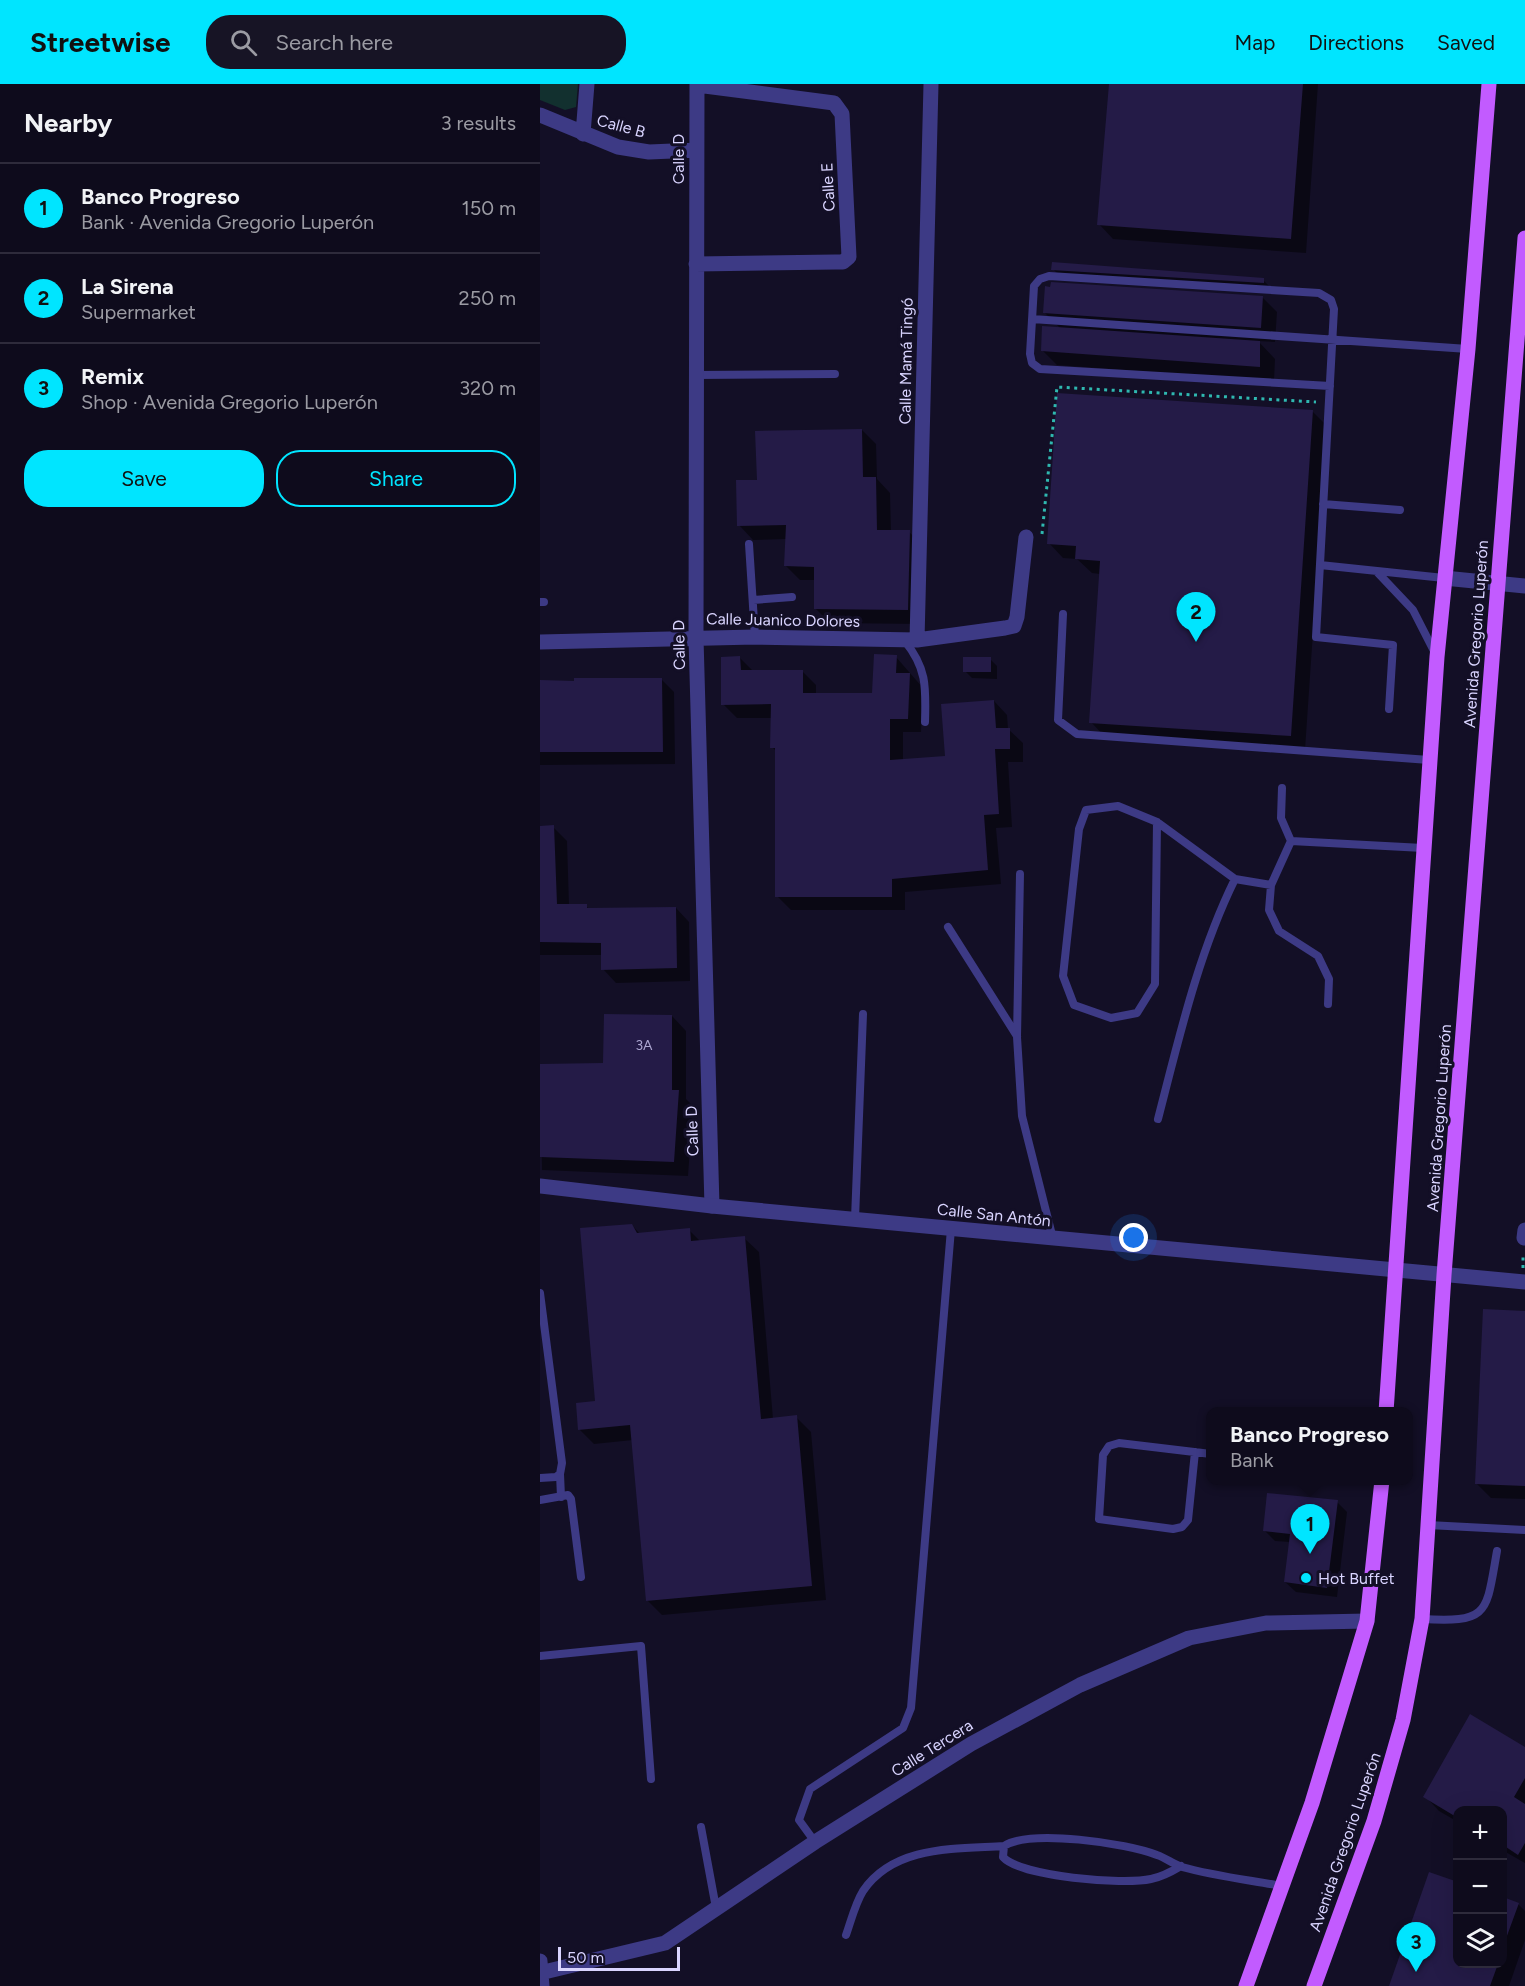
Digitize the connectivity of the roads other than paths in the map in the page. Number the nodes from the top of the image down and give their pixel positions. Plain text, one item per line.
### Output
1 (587, 84) edge
2 (698, 84) edge
3 (931, 84) edge
4 (1489, 84) edge
5 (540, 115) edge
6 (582, 134) junction
7 (696, 150) junction
8 (1525, 238) edge
9 (696, 264) junction
10 (1032, 320) junction
11 (1333, 338) junction
12 (1468, 349) junction
13 (835, 374) dead end
14 (696, 375) junction
15 (1330, 386) junction
16 (1323, 504) junction
17 (1400, 510) dead end
18 (1026, 537) road end
19 (749, 544) dead end
20 (1320, 565) junction
21 (1378, 573) junction
22 (1444, 578) junction
23 (1498, 585) junction
24 (1525, 586) edge
25 (792, 597) dead end
26 (753, 600) junction
27 (1063, 614) dead end
28 (755, 637) junction
29 (696, 638) junction
30 (911, 640) junction
31 (540, 642) edge
32 (1437, 657) junction
33 (1389, 709) dead end
34 (925, 722) dead end
35 (1429, 760) junction
36 (1282, 789) dead end
37 (1157, 822) junction
38 (1291, 841) junction
39 (1423, 848) junction
40 (1020, 874) dead end
41 (1235, 879) junction
42 (1271, 885) junction
43 (948, 927) dead end
44 (1329, 1004) dead end
45 (863, 1014) dead end
46 (1017, 1037) junction
47 (1158, 1119) dead end
48 (540, 1186) edge
49 (712, 1206) junction
50 (855, 1219) junction
51 (951, 1229) junction
52 (1053, 1239) junction
53 (1394, 1272) junction
54 (1444, 1275) junction
55 (1523, 1282) edge
56 (540, 1293) edge
57 (1386, 1407) edge
58 (1195, 1452) junction
59 (1206, 1453) edge
60 (560, 1474) junction
61 (540, 1478) edge
62 (1381, 1485) edge
63 (561, 1497) junction
64 (540, 1500) edge
65 (1428, 1525) junction
66 (1525, 1530) edge
67 (1497, 1551) dead end
68 (581, 1577) dead end
69 (1422, 1619) junction
70 (1367, 1621) junction
71 (540, 1656) edge
72 (651, 1779) dead end
73 (701, 1827) dead end
74 (815, 1842) junction
75 (1004, 1846) junction
76 (1180, 1866) junction
77 (1282, 1886) junction
78 (716, 1908) junction
79 (846, 1935) dead end
80 (541, 1973) edge
81 (1246, 1986) edge
82 (1314, 1986) edge

1 - 6 street
2 - 7 street, Calle D
2 - 9 street, Calle E
3 - 30 street, Calle Mamá Tingó
4 - 12 main road, Avenida Gregorio Luperón
5 - 6 street, Calle B
6 - 7 street, Calle B
7 - 9 street, Calle D
8 - 23 main road, Avenida Gregorio Luperón
9 - 14 street, Calle D
10 - 11 lane
10 - 11 lane
10 - 15 lane
11 - 12 lane
11 - 15 lane
12 - 22 main road, Avenida Gregorio Luperón
13 - 14 lane
14 - 29 street, Calle D
15 - 16 lane
16 - 17 lane
16 - 20 lane
18 - 30 street, Calle Juanico Dolores
19 - 26 lane
20 - 21 lane
20 - 33 lane
21 - 22 lane
21 - 32 lane
22 - 23 street
22 - 32 main road, Avenida Gregorio Luperón
23 - 24 street
23 - 54 main road, Avenida Gregorio Luperón
25 - 26 lane
26 - 28 lane
27 - 35 lane
28 - 29 street, Calle Juanico Dolores
28 - 30 street, Calle Juanico Dolores
29 - 31 street, Calle Juanico Dolores
29 - 49 street, Calle D
30 - 34 lane
32 - 35 main road, Avenida Gregorio Luperón
35 - 39 main road, Avenida Gregorio Luperón
36 - 38 lane
37 - 37 lane
37 - 41 lane
38 - 39 lane
38 - 42 lane
39 - 53 main road, Avenida Gregorio Luperón
40 - 46 lane
41 - 42 lane
41 - 47 lane
42 - 44 lane
43 - 46 lane
45 - 50 lane
46 - 52 lane
48 - 49 street, Calle San Antón
49 - 50 street, Calle San Antón
50 - 51 street, Calle San Antón
51 - 52 street, Calle San Antón
51 - 74 lane
52 - 53 street, Calle San Antón
53 - 54 street, Calle San Antón
53 - 57 main road, Avenida Gregorio Luperón
54 - 55 street, Calle San Antón
54 - 65 main road, Avenida Gregorio Luperón
56 - 60 lane
58 - 58 lane
58 - 59 lane
60 - 61 lane
60 - 63 lane
62 - 70 main road
63 - 64 lane
63 - 68 lane
65 - 66 lane
65 - 69 main road, Avenida Gregorio Luperón
67 - 69 lane
69 - 82 main road, Avenida Gregorio Luperón
70 - 74 street, Calle Tercera
70 - 77 main road
71 - 72 lane
73 - 78 lane
74 - 78 street, Calle Tercera
75 - 76 lane
75 - 76 lane
75 - 79 lane
76 - 77 lane
77 - 81 main road
78 - 80 street, Calle Tercera

